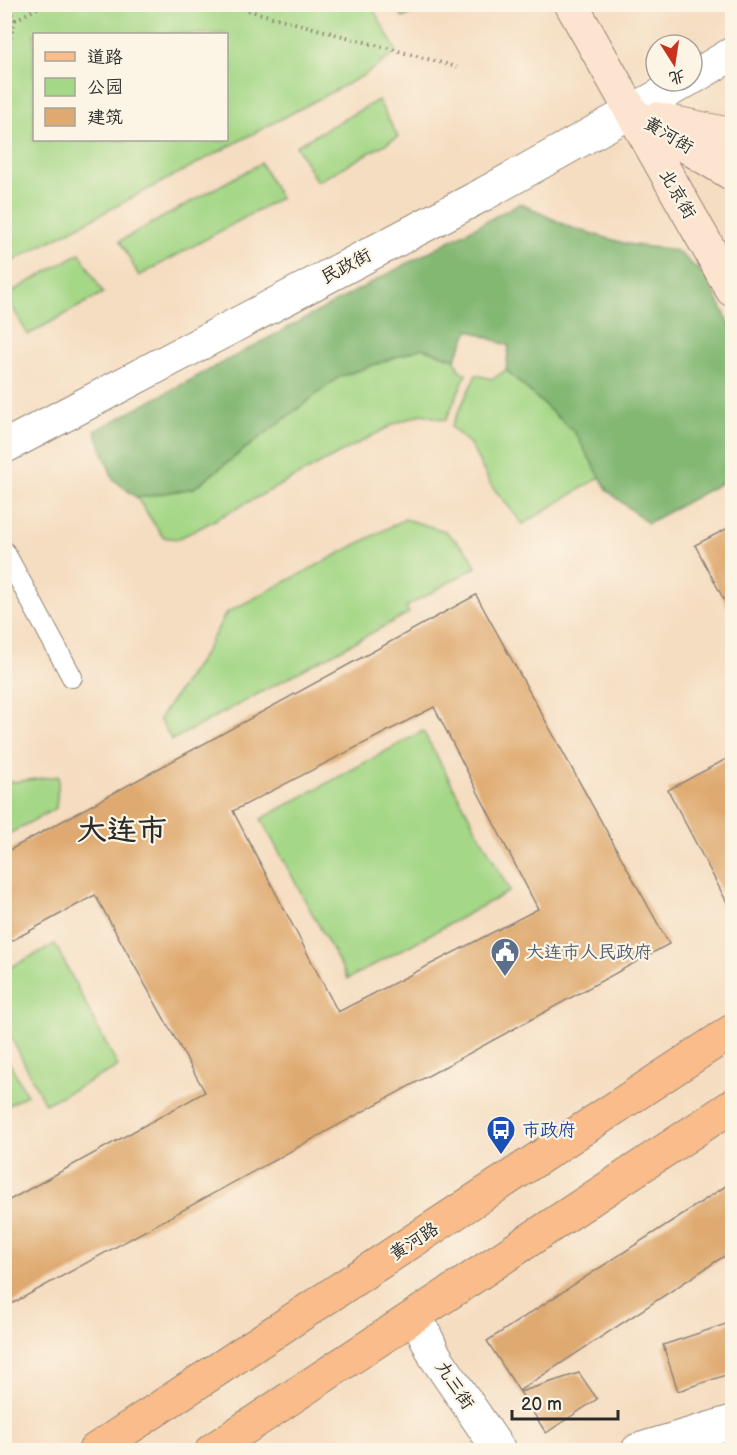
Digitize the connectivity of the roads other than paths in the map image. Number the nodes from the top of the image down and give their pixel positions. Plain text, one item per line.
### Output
1 (571, 4) edge
2 (732, 54) edge
3 (704, 71) edge
4 (666, 93) edge
5 (632, 113) junction
6 (732, 135) edge
7 (732, 174) edge
8 (732, 290) edge
9 (4, 447) edge
10 (4, 551) edge
11 (72, 677) dead end
12 (732, 1031) edge
13 (732, 1106) edge
14 (416, 1316) junction
15 (732, 1422) edge
16 (96, 1450) edge
17 (212, 1450) edge
18 (499, 1450) edge
19 (638, 1450) edge

1 - 5 street, 北京街
2 - 3 street
4 - 5 street, 民政街
5 - 6 street, 黄河街
5 - 7 street, 黄河街
5 - 8 street, 北京街
5 - 9 street, 民政街
10 - 11 lane
12 - 16 main road, 黄河路
13 - 14 main road
14 - 17 main road
14 - 18 street, 九三街
15 - 19 street

